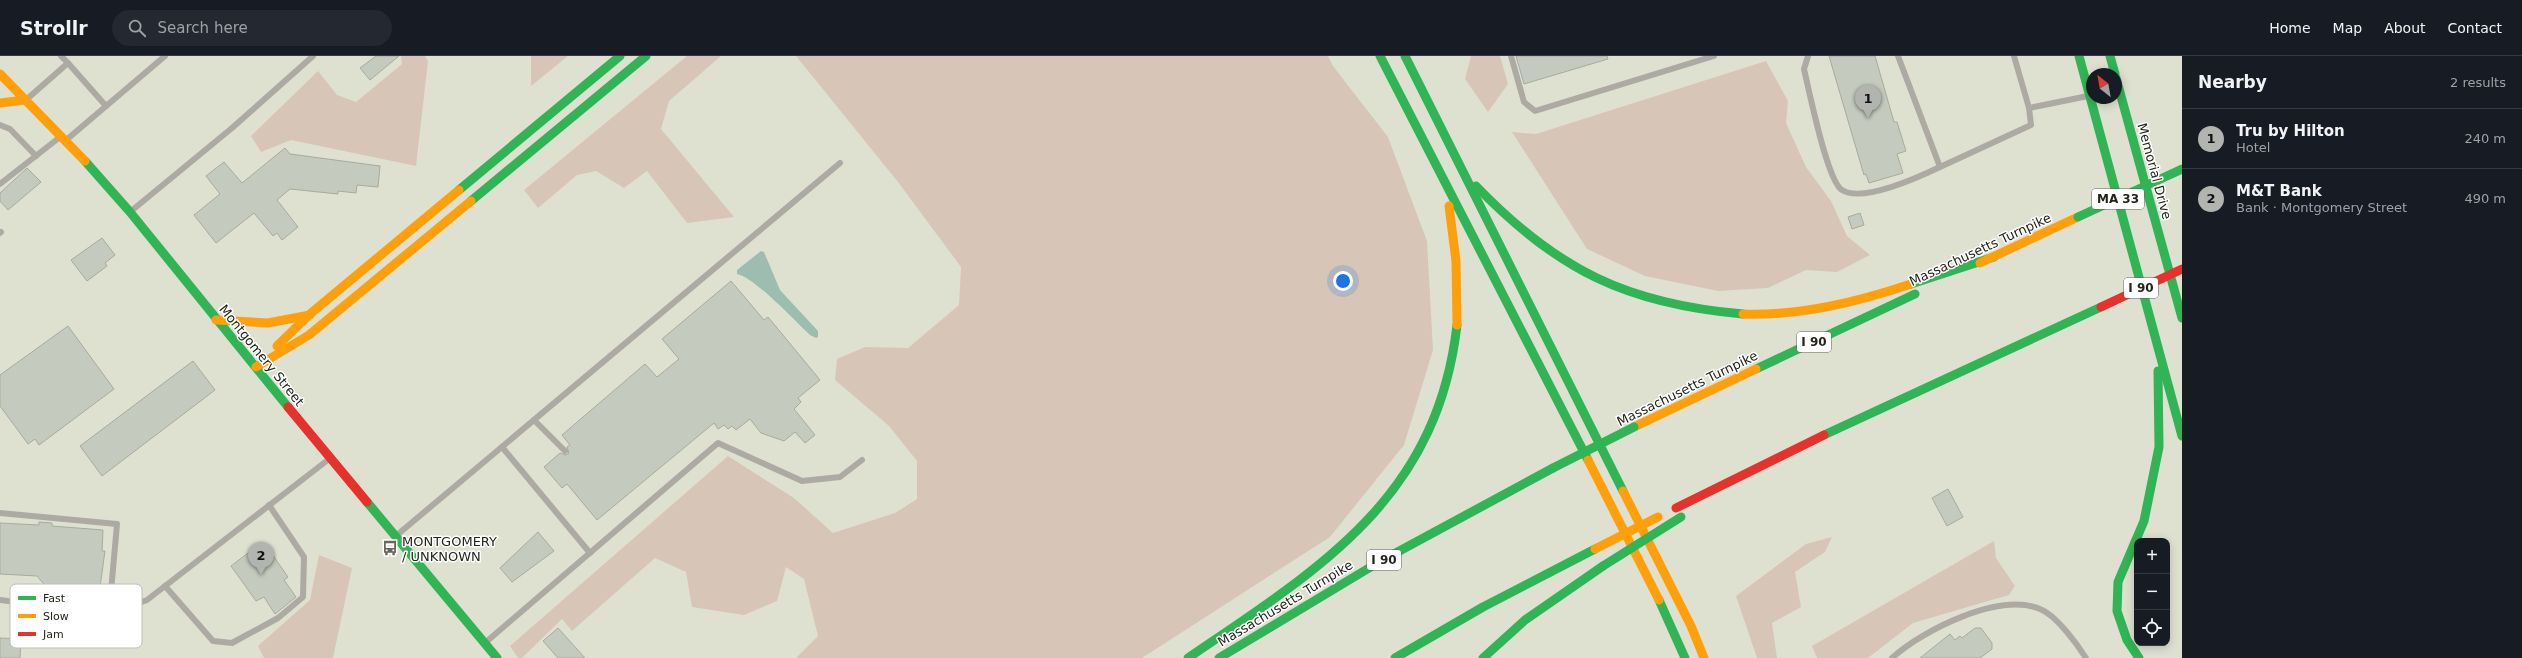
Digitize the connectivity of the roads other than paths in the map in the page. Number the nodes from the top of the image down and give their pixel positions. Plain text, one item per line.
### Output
1 (62, 56) edge
2 (165, 56) edge
3 (313, 56) edge
4 (620, 56) edge
5 (646, 56) edge
6 (1380, 56) edge
7 (1405, 56) edge
8 (1511, 56) edge
9 (1714, 56) edge
10 (1808, 56) edge
11 (1898, 56) edge
12 (2014, 56) edge
13 (2079, 56) edge
14 (2110, 56) edge
15 (68, 63) junction
16 (2113, 68) edge
17 (0, 74) edge
18 (2086, 81) edge
19 (2086, 96) edge
20 (25, 100) junction
21 (2122, 100) edge
22 (0, 103) edge
23 (2092, 104) edge
24 (106, 106) junction
25 (2029, 108) junction
26 (0, 126) edge
27 (63, 138) junction
28 (36, 156) junction
29 (840, 163) dead end
30 (1940, 167) junction
31 (1461, 169) junction
32 (2182, 169) edge
33 (0, 184) edge
34 (1446, 185) junction
35 (130, 212) junction
36 (1994, 257) junction
37 (2182, 269) edge
38 (310, 314) junction
39 (2182, 318) edge
40 (216, 320) junction
41 (2158, 341) junction
42 (256, 367) junction
43 (534, 420) junction
44 (2182, 436) edge
45 (502, 447) junction
46 (565, 451) dead end
47 (330, 458) junction
48 (862, 460) dead end
49 (1760, 467) junction
50 (269, 505) junction
51 (0, 513) edge
52 (396, 536) junction
53 (590, 552) junction
54 (112, 584) edge
55 (165, 586) junction
56 (0, 600) edge
57 (10, 601) edge
58 (142, 602) edge
59 (484, 643) junction
60 (497, 658) edge
61 (1188, 658) edge
62 (1219, 658) edge
63 (1395, 658) edge
64 (1483, 658) edge
65 (1685, 658) edge
66 (1704, 658) edge
67 (1892, 658) edge
68 (2086, 658) edge
69 (2138, 658) edge

1 - 15 lane
2 - 24 lane
3 - 35 lane
4 - 38 main road
5 - 42 main road
6 - 34 main road
7 - 31 main road
8 - 9 lane
10 - 30 lane
11 - 30 lane
12 - 25 lane
13 - 18 main road, MA 33
14 - 16 main road
15 - 20 lane
15 - 24 lane
17 - 20 main road, Montgomery Street
19 - 25 lane
20 - 22 main road
20 - 27 main road, Montgomery Street
21 - 39 main road, Memorial Drive / MA 33
23 - 41 main road, MA 33
24 - 27 lane
25 - 30 lane
26 - 28 lane
27 - 28 lane
27 - 35 main road, Montgomery Street
28 - 33 lane
29 - 43 lane
31 - 36 main road
31 - 66 main road
32 - 36 main road, Massachusetts Turnpike / I 90, bridge
34 - 61 main road
34 - 65 main road
35 - 40 main road, Montgomery Street
36 - 62 main road, Massachusetts Turnpike / I 90, bridge
37 - 49 main road, I 90, bridge
38 - 40 main road
38 - 42 main road
40 - 42 main road, Montgomery Street
41 - 44 main road, MA 33
41 - 69 main road
42 - 47 main road, Montgomery Street
43 - 45 lane
43 - 46 lane
45 - 52 lane
45 - 53 lane
47 - 50 lane
47 - 52 main road, Montgomery Street
48 - 53 lane
49 - 63 main road, I 90, bridge
49 - 64 main road, bridge
50 - 55 lane
50 - 55 lane
51 - 54 lane
52 - 59 main road, Montgomery Street
53 - 59 lane
55 - 58 lane
56 - 57 lane
59 - 60 main road, Montgomery Street
67 - 68 lane

